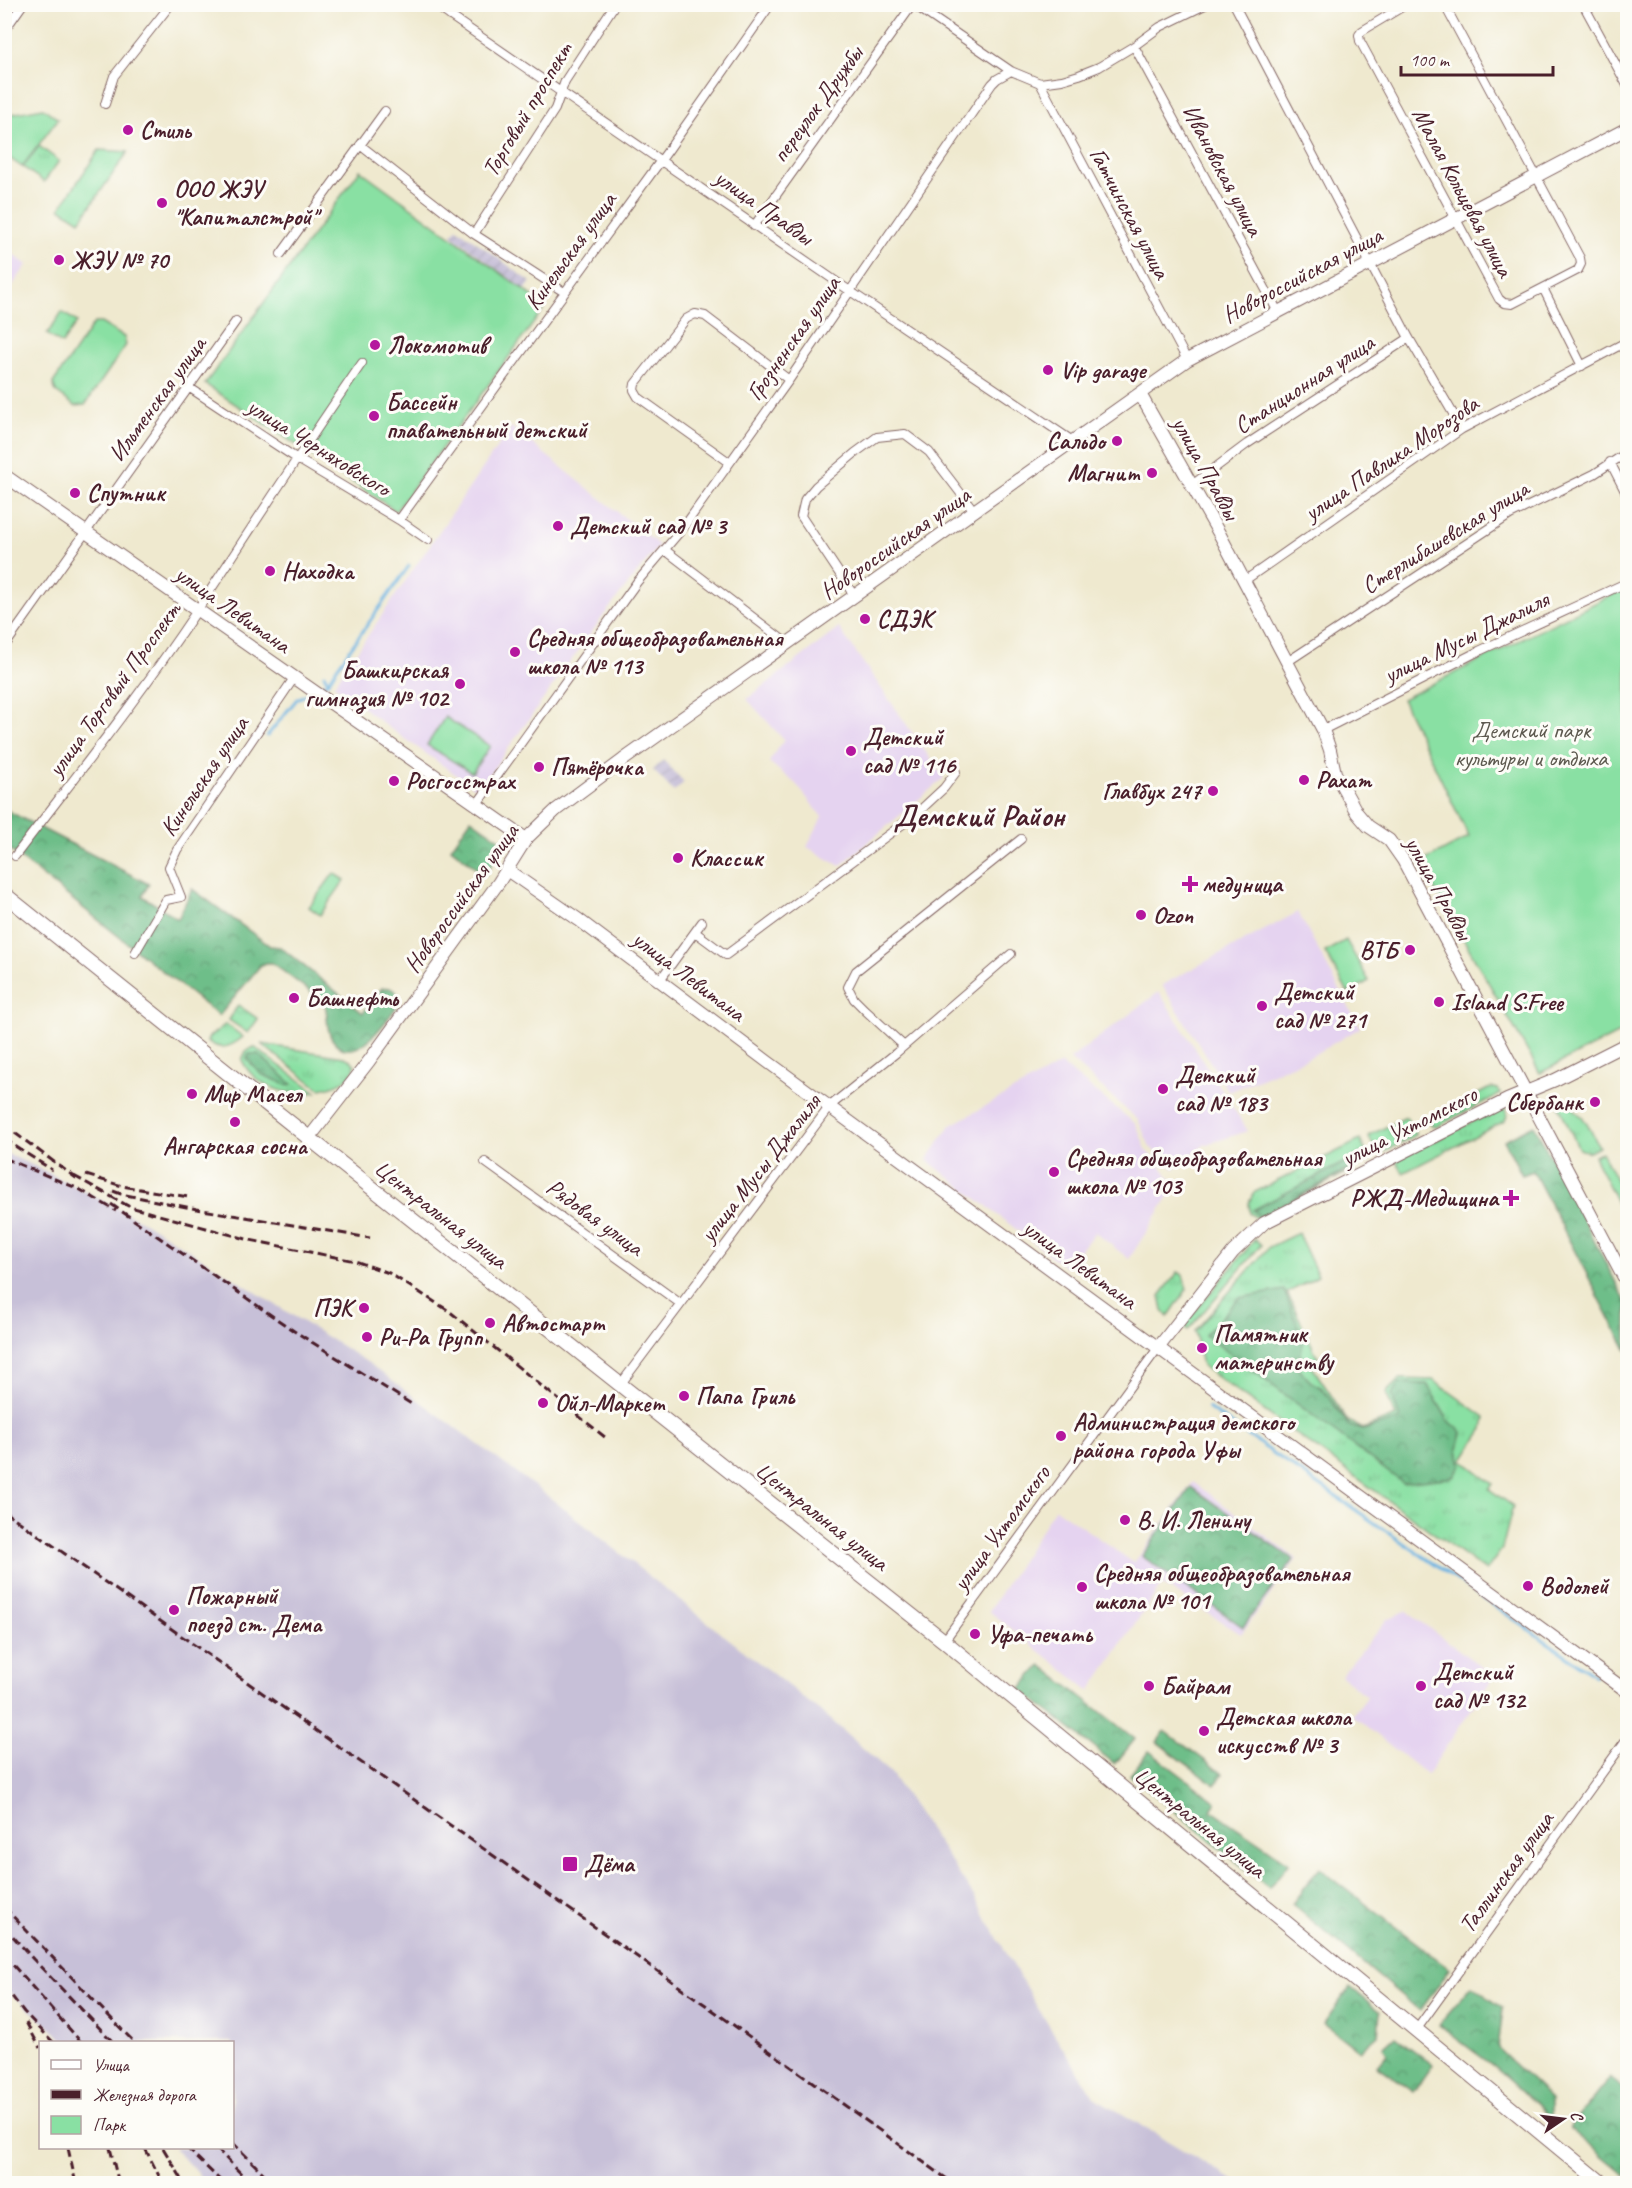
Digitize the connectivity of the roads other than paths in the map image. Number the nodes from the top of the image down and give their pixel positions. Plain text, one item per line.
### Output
1 (23, 4) edge
2 (171, 4) edge
3 (432, 4) edge
4 (458, 4) edge
5 (615, 4) edge
6 (771, 4) edge
7 (913, 4) edge
8 (1207, 4) edge
9 (1234, 4) edge
10 (1407, 4) edge
11 (1444, 4) edge
12 (1582, 4) edge
13 (1396, 7) edge
14 (450, 16) junction
15 (4, 31) edge
16 (1134, 46) junction
17 (1011, 71) junction
18 (1040, 82) junction
19 (1628, 87) edge
20 (561, 91) junction
21 (105, 104) dead end
22 (385, 111) dead end
23 (1628, 128) edge
24 (360, 145) junction
25 (661, 161) junction
26 (1537, 176) junction
27 (1454, 218) junction
28 (754, 226) junction
29 (474, 234) junction
30 (281, 254) dead end
31 (1370, 263) junction
32 (1543, 288) junction
33 (850, 291) junction
34 (564, 292) junction
35 (1278, 312) junction
36 (237, 321) dead end
37 (1409, 338) junction
38 (1628, 341) edge
39 (1187, 360) junction
40 (362, 363) dead end
41 (1582, 366) junction
42 (789, 380) junction
43 (190, 388) junction
44 (1140, 394) junction
45 (1462, 429) junction
46 (1074, 442) junction
47 (1628, 452) edge
48 (296, 458) junction
49 (729, 462) junction
50 (1610, 462) junction
51 (4, 475) edge
52 (1192, 485) junction
53 (1628, 497) edge
54 (975, 512) junction
55 (399, 520) junction
56 (87, 532) junction
57 (428, 540) dead end
58 (665, 550) junction
59 (1244, 581) junction
60 (1628, 582) edge
61 (855, 597) junction
62 (197, 610) junction
63 (788, 644) junction
64 (4, 647) edge
65 (1287, 662) junction
66 (294, 678) junction
67 (1323, 730) junction
68 (956, 772) dead end
69 (477, 804) junction
70 (526, 839) junction
71 (1021, 839) dead end
72 (15, 856) dead end
73 (507, 870) junction
74 (4, 894) edge
75 (702, 922) dead end
76 (695, 932) junction
77 (135, 953) dead end
78 (1011, 954) dead end
79 (660, 980) junction
80 (1628, 1042) edge
81 (904, 1046) junction
82 (1525, 1092) junction
83 (830, 1106) junction
84 (309, 1138) junction
85 (485, 1162) dead end
86 (1628, 1285) edge
87 (681, 1304) junction
88 (1158, 1348) junction
89 (621, 1385) junction
90 (944, 1641) junction
91 (1628, 1692) edge
92 (1628, 1737) edge
93 (1417, 2029) junction
94 (1603, 2184) edge

1 - 15 street
2 - 21 street
3 - 14 street, улица Правды
4 - 14 street
5 - 20 street, Торговый проспект
6 - 25 street, Кинельская улица
7 - 17 street
7 - 28 street, переулок Дружбы
8 - 16 street
9 - 31 street
10 - 13 street, Малая Кольцевая улица
11 - 26 street, Малая Кольцевая улица
12 - 19 street
13 - 27 street, Малая Кольцевая улица
14 - 20 street, улица Правды
16 - 18 street
16 - 35 street, Ивановская улица
17 - 18 street
17 - 33 street, Грозненская улица
18 - 39 street, Гатчинская улица
20 - 25 street, улица Правды
20 - 29 street, Торговый проспект
22 - 24 street
23 - 26 main road, Новороссийская улица
24 - 29 street
24 - 30 street
25 - 28 street, улица Правды
25 - 34 street, Кинельская улица
26 - 27 main road, Новороссийская улица
26 - 32 street, Малая Кольцевая улица
27 - 31 main road, Новороссийская улица
27 - 32 street, Малая Кольцевая улица
28 - 33 street, улица Правды
29 - 34 street
31 - 35 main road, Новороссийская улица
31 - 37 street
32 - 41 street, Малая Кольцевая улица
33 - 42 street, Грозненская улица
33 - 46 street, улица Правды
34 - 55 street, Кинельская улица
35 - 39 main road, Новороссийская улица
36 - 43 street, Ильменская улица
37 - 45 street
37 - 52 street, Станционная улица
38 - 41 street, улица Павлика Морозова
39 - 44 main road, Новороссийская улица
40 - 48 street, улица Торговый Проспект
41 - 45 street, улица Павлика Морозова
42 - 49 street, Грозненская улица
42 - 49 street
43 - 48 street, улица Черняховского
43 - 56 street, Ильменская улица
44 - 46 main road, Новороссийская улица
44 - 52 main road, улица Правды
45 - 59 street, улица Павлика Морозова
46 - 54 main road, Новороссийская улица
47 - 50 street, Стерлибашевская улица
48 - 55 street, улица Черняховского
48 - 62 street, улица Торговый Проспект
49 - 58 street, Грозненская улица
50 - 53 street
50 - 65 street, Стерлибашевская улица
51 - 56 main road, улица Левитана
52 - 59 main road, улица Правды
54 - 61 main road, Новороссийская улица
54 - 61 street
55 - 57 street, улица Черняховского
56 - 62 main road, улица Левитана
56 - 64 street, Ильменская улица
58 - 63 street
58 - 69 street, Грозненская улица
59 - 65 main road, улица Правды
60 - 67 street, улица Мусы Джалиля
61 - 63 main road, Новороссийская улица
62 - 66 main road, улица Левитана
62 - 72 street, улица Торговый Проспект
63 - 70 main road, Новороссийская улица
65 - 67 main road, улица Правды
66 - 69 main road, улица Левитана
66 - 77 street, Кинельская улица
67 - 82 main road, улица Правды
68 - 76 street
69 - 70 main road, улица Левитана
70 - 73 main road, Новороссийская улица
71 - 81 street
73 - 79 main road, улица Левитана
73 - 84 main road, Новороссийская улица
74 - 84 main road, Центральная улица
75 - 76 street
76 - 79 street
78 - 81 street, улица Мусы Джалиля
79 - 83 main road, улица Левитана
80 - 82 main road, улица Ухтомского
81 - 83 street, улица Мусы Джалиля
82 - 86 main road, улица Правды
82 - 88 main road, улица Ухтомского
83 - 87 street, улица Мусы Джалиля
83 - 88 main road, улица Левитана
84 - 89 main road, Центральная улица
85 - 87 street, Рядовая улица
87 - 89 street, улица Мусы Джалиля
88 - 90 street, улица Ухтомского
88 - 91 main road, улица Левитана
89 - 90 main road, Центральная улица
90 - 93 main road, Центральная улица
92 - 93 street, Таллинская улица
93 - 94 main road, Центральная улица

